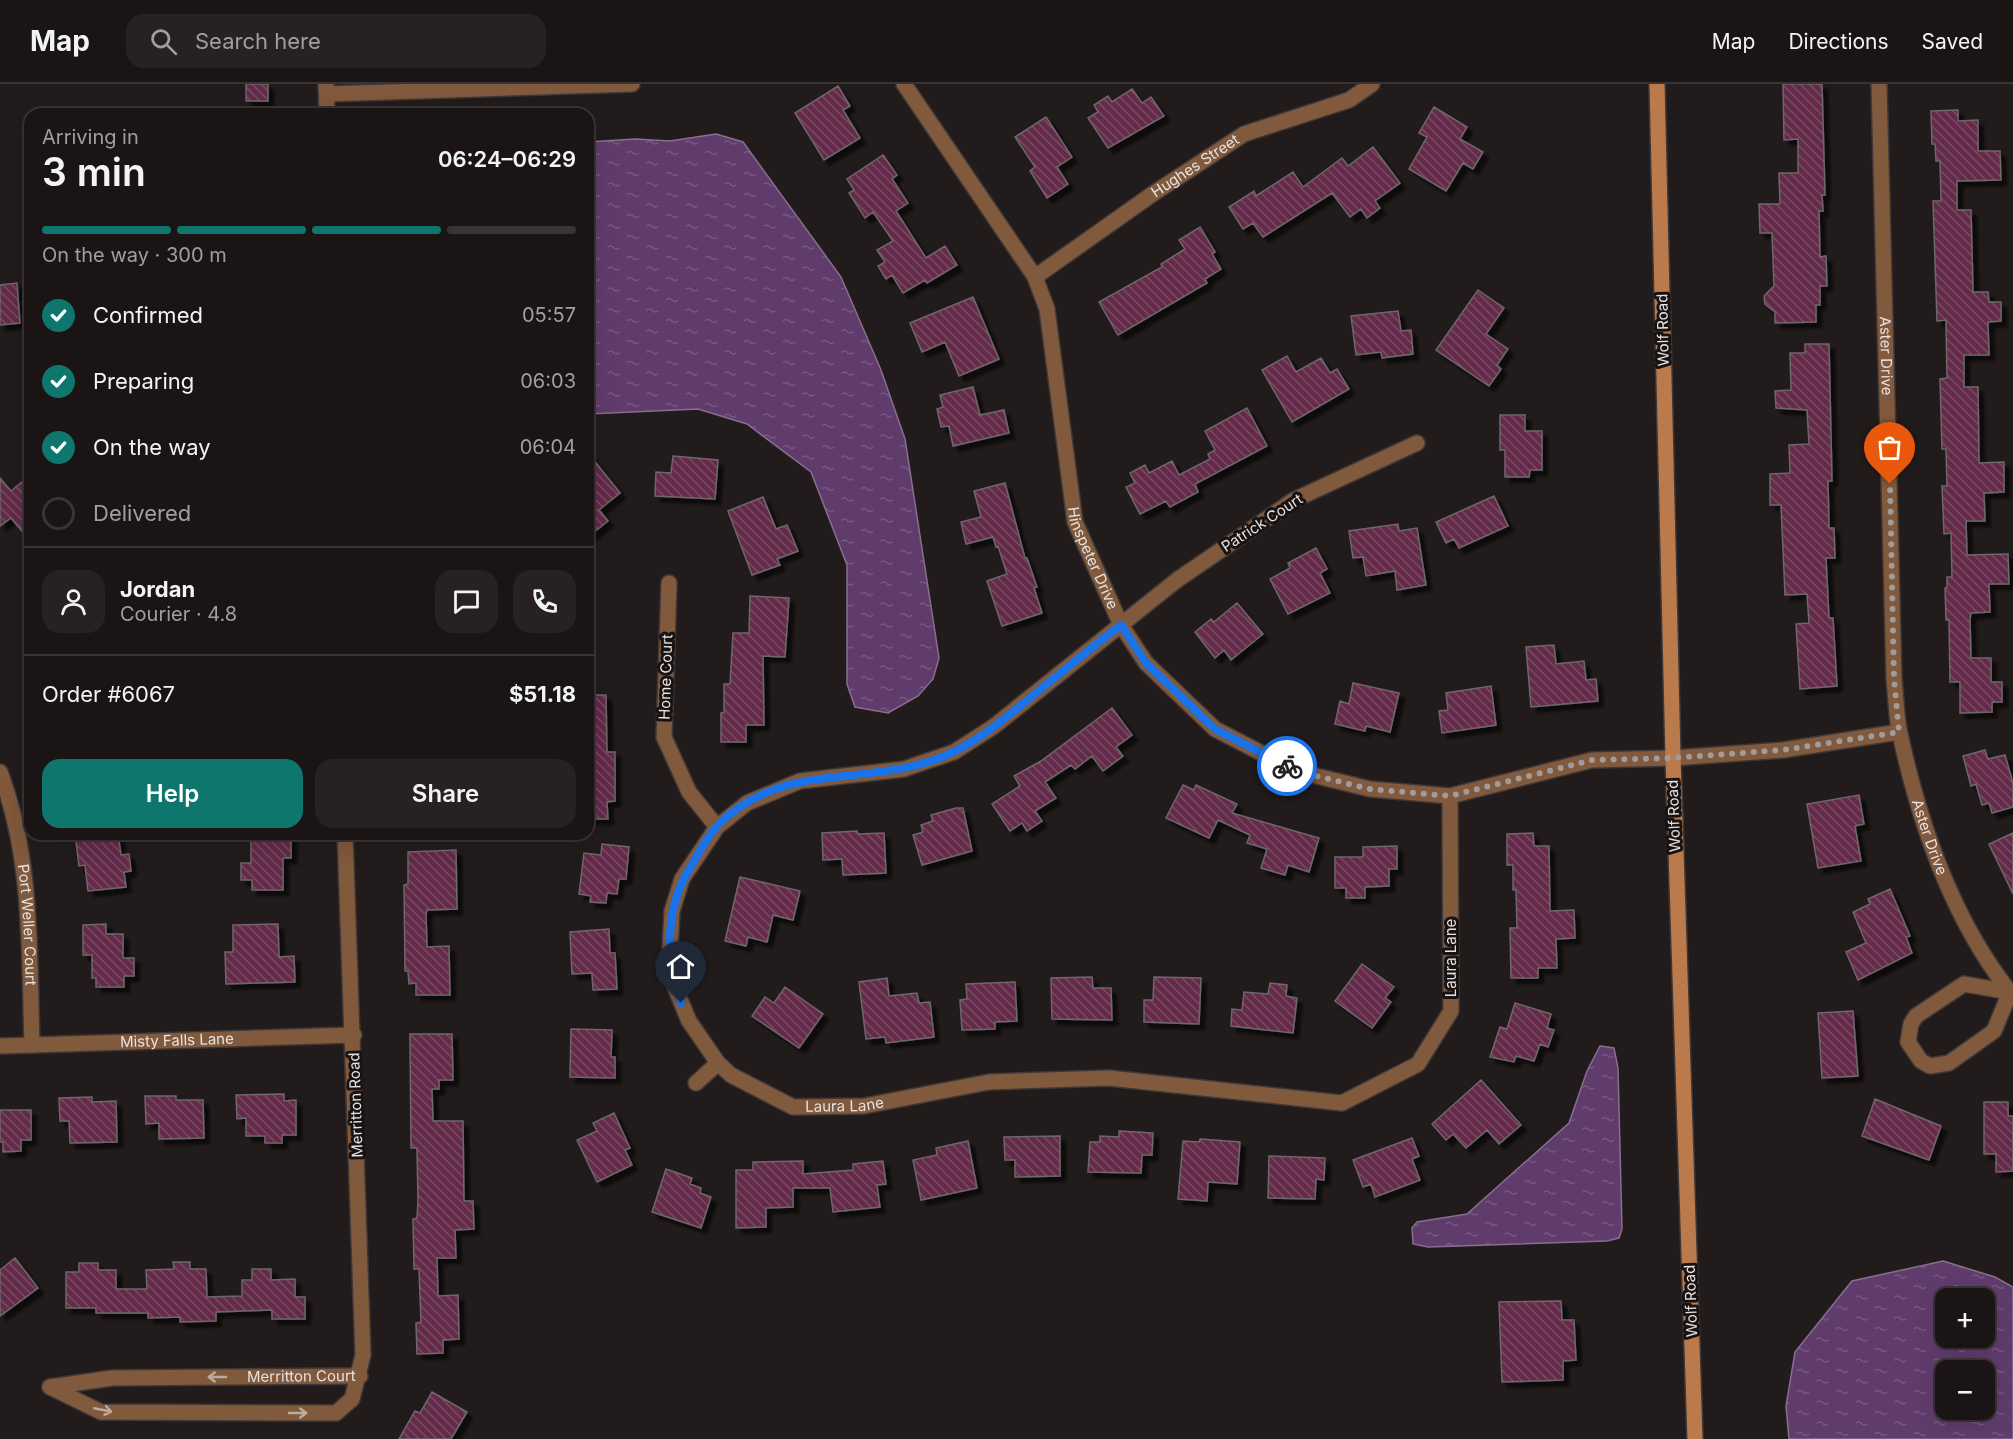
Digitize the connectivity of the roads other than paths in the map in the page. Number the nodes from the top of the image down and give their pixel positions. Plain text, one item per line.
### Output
1 (632, 84) edge
2 (904, 84) edge
3 (1372, 84) edge
4 (1657, 84) edge
5 (1879, 84) edge
6 (327, 89) edge
7 (327, 108) edge
8 (1035, 277) junction
9 (1417, 443) dead end
10 (669, 583) dead end
11 (1121, 625) junction
12 (1899, 732) junction
13 (1672, 758) junction
14 (0, 772) edge
15 (1450, 796) junction
16 (717, 827) junction
17 (345, 840) edge
18 (2012, 994) edge
19 (354, 1035) junction
20 (32, 1045) junction
21 (0, 1046) edge
22 (718, 1063) junction
23 (696, 1083) dead end
24 (360, 1376) junction
25 (1695, 1439) edge

1 - 6 street
2 - 8 street, Hinspeter Drive
3 - 8 street, Hughes Street
4 - 13 main road, Wolf Road
5 - 12 street, Aster Drive
6 - 7 street
8 - 11 street, Hinspeter Drive
9 - 11 street, Patrick Court
10 - 16 street, Home Court
11 - 15 street, Hinspeter Drive
11 - 16 street, Laura Lane
12 - 13 street, Hinspeter Drive
12 - 18 street, Aster Drive
13 - 15 street, Hinspeter Drive
13 - 25 main road, Wolf Road
14 - 20 street, Port Weller Court
15 - 22 street, Laura Lane
16 - 22 street, Laura Lane
17 - 19 street, Merritton Road
18 - 18 street
19 - 20 street, Misty Falls Lane
19 - 24 street, Merritton Road
20 - 21 street, Misty Falls Lane
22 - 23 street
24 -> 24 street, Merritton Court

